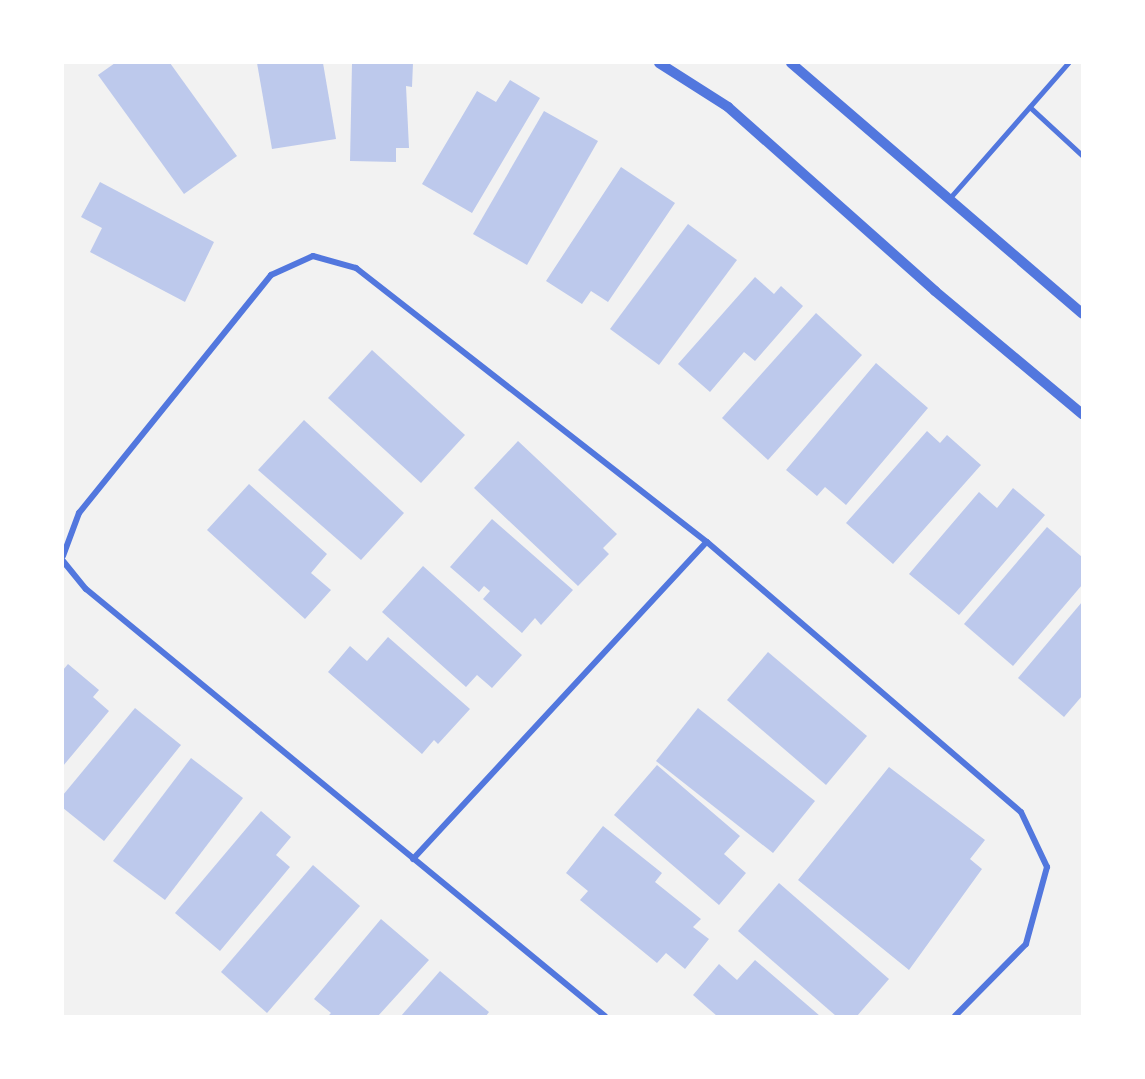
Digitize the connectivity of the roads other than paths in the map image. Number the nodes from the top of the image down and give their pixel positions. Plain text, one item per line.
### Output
1 (659, 63) edge
2 (791, 63) edge
3 (1068, 63) edge
4 (1030, 106) junction
5 (1082, 155) edge
6 (949, 199) junction
7 (1082, 313) edge
8 (1082, 414) edge
9 (707, 542) junction
10 (63, 556) edge
11 (63, 561) edge
12 (413, 859) junction
13 (605, 1016) edge
14 (955, 1016) edge

1 - 8 street
2 - 6 street
3 - 4 lane
4 - 5 lane
4 - 6 lane
6 - 7 street
9 - 10 street
9 - 12 street
9 - 14 street
11 - 12 street
12 - 13 street

